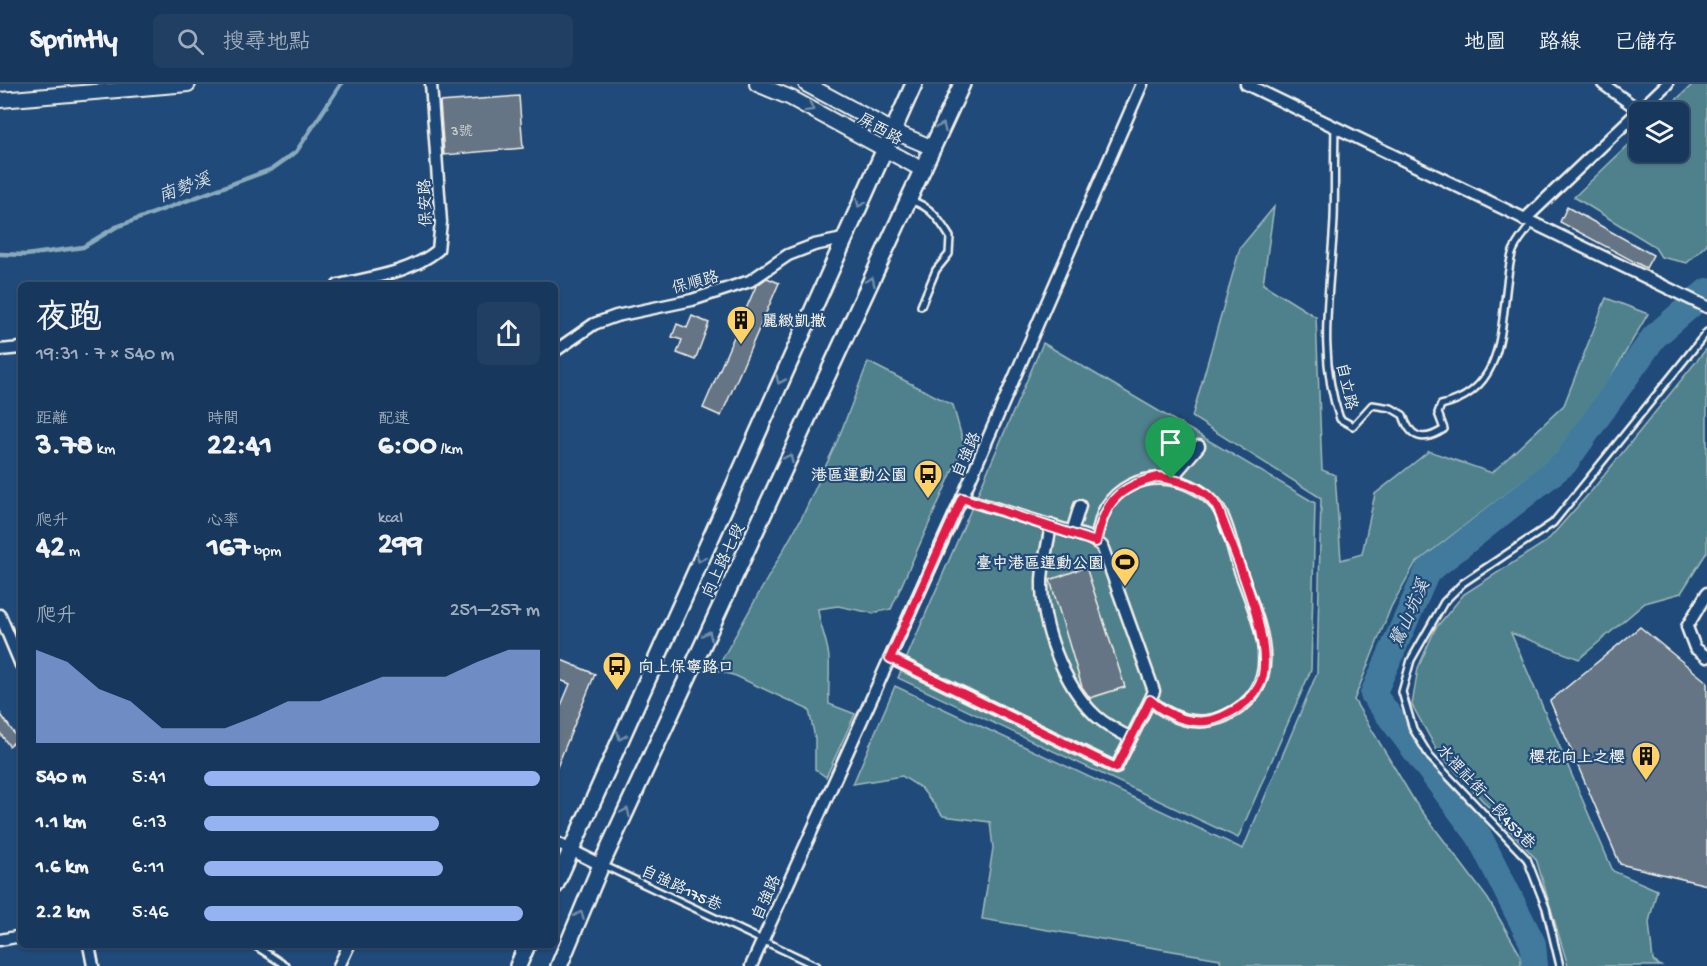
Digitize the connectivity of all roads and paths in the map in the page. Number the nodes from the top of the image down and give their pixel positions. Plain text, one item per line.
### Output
1 (188, 84) edge
2 (431, 84) edge
3 (757, 84) edge
4 (806, 84) edge
5 (914, 84) edge
6 (962, 84) edge
7 (1142, 84) edge
8 (1246, 84) edge
9 (1602, 84) edge
10 (1667, 84) edge
11 (0, 100) edge
12 (1648, 102) edge
13 (1629, 103) edge
14 (1629, 120) edge
15 (1335, 127) junction
16 (893, 131) junction
17 (933, 148) junction
18 (885, 150) junction
19 (923, 171) junction
20 (909, 200) junction
21 (1528, 221) junction
22 (843, 239) junction
23 (351, 282) edge
24 (921, 306) dead end
25 (1707, 307) edge
26 (1707, 332) edge
27 (18, 348) edge
28 (558, 349) edge
29 (0, 350) edge
30 (1199, 446) dead end
31 (1171, 479) junction
32 (962, 498) junction
33 (1080, 506) dead end
34 (1051, 525) junction
35 (1072, 532) junction
36 (1096, 542) junction
37 (1707, 593) edge
38 (0, 615) edge
39 (18, 648) edge
40 (1707, 657) edge
41 (890, 658) junction
42 (1150, 700) junction
43 (1131, 738) junction
44 (558, 844) edge
45 (571, 851) junction
46 (601, 865) junction
47 (558, 879) edge
48 (18, 937) edge
49 (762, 939) junction
50 (0, 940) edge
51 (90, 948) edge
52 (259, 948) edge
53 (348, 948) edge
54 (526, 948) edge
55 (93, 966) edge
56 (286, 966) edge
57 (339, 966) edge
58 (518, 966) edge
59 (559, 966) edge
60 (751, 966) edge
61 (817, 966) edge
62 (1560, 966) edge

1 - 11 street
2 - 23 street, 保安路
3 -> 18 street, 屏西路
4 - 16 street, 屏西路
5 - 16 main road, 向上路七段
17 -> 6 main road, 向上路七段
7 - 32 street, 自強路
8 - 15 street
9 - 13 street
10 - 12 street, 自立路
14 - 21 street, 自立路
15 - 21 street
15 - 21 lane, 自立路
16 - 17 street, 屏西路
16 - 18 main road, 向上路七段
17 - 19 main road, 向上路七段
18 - 19 street, 屏西路
18 -> 22 main road, 向上路七段
19 - 20 main road, 向上路七段
20 - 24 lane
46 -> 20 main road, 向上路七段
21 - 25 street
22 - 28 street, 保順路
22 -> 45 main road, 向上路七段
26 - 62 lane, 水裡社街一段453巷
27 - 29 street
30 - 31 street
31 - 36 street
31 - 42 street
32 - 34 street
32 - 41 street, 自強路
33 - 35 street
34 - 35 street
34 - 43 street
35 - 36 street
36 - 42 street
37 - 40 street
38 - 39 street
41 - 43 street
41 - 49 street, 自強路
42 - 43 street
44 - 45 street
45 - 46 street
45 - 47 main road, 向上路七段
46 - 49 lane, 自強路175巷
59 -> 46 main road, 向上路七段
48 - 50 street
49 - 60 street, 自強路
49 - 61 lane, 自強路175巷
51 - 55 street
52 - 56 lane
53 - 57 street
54 - 58 main road

